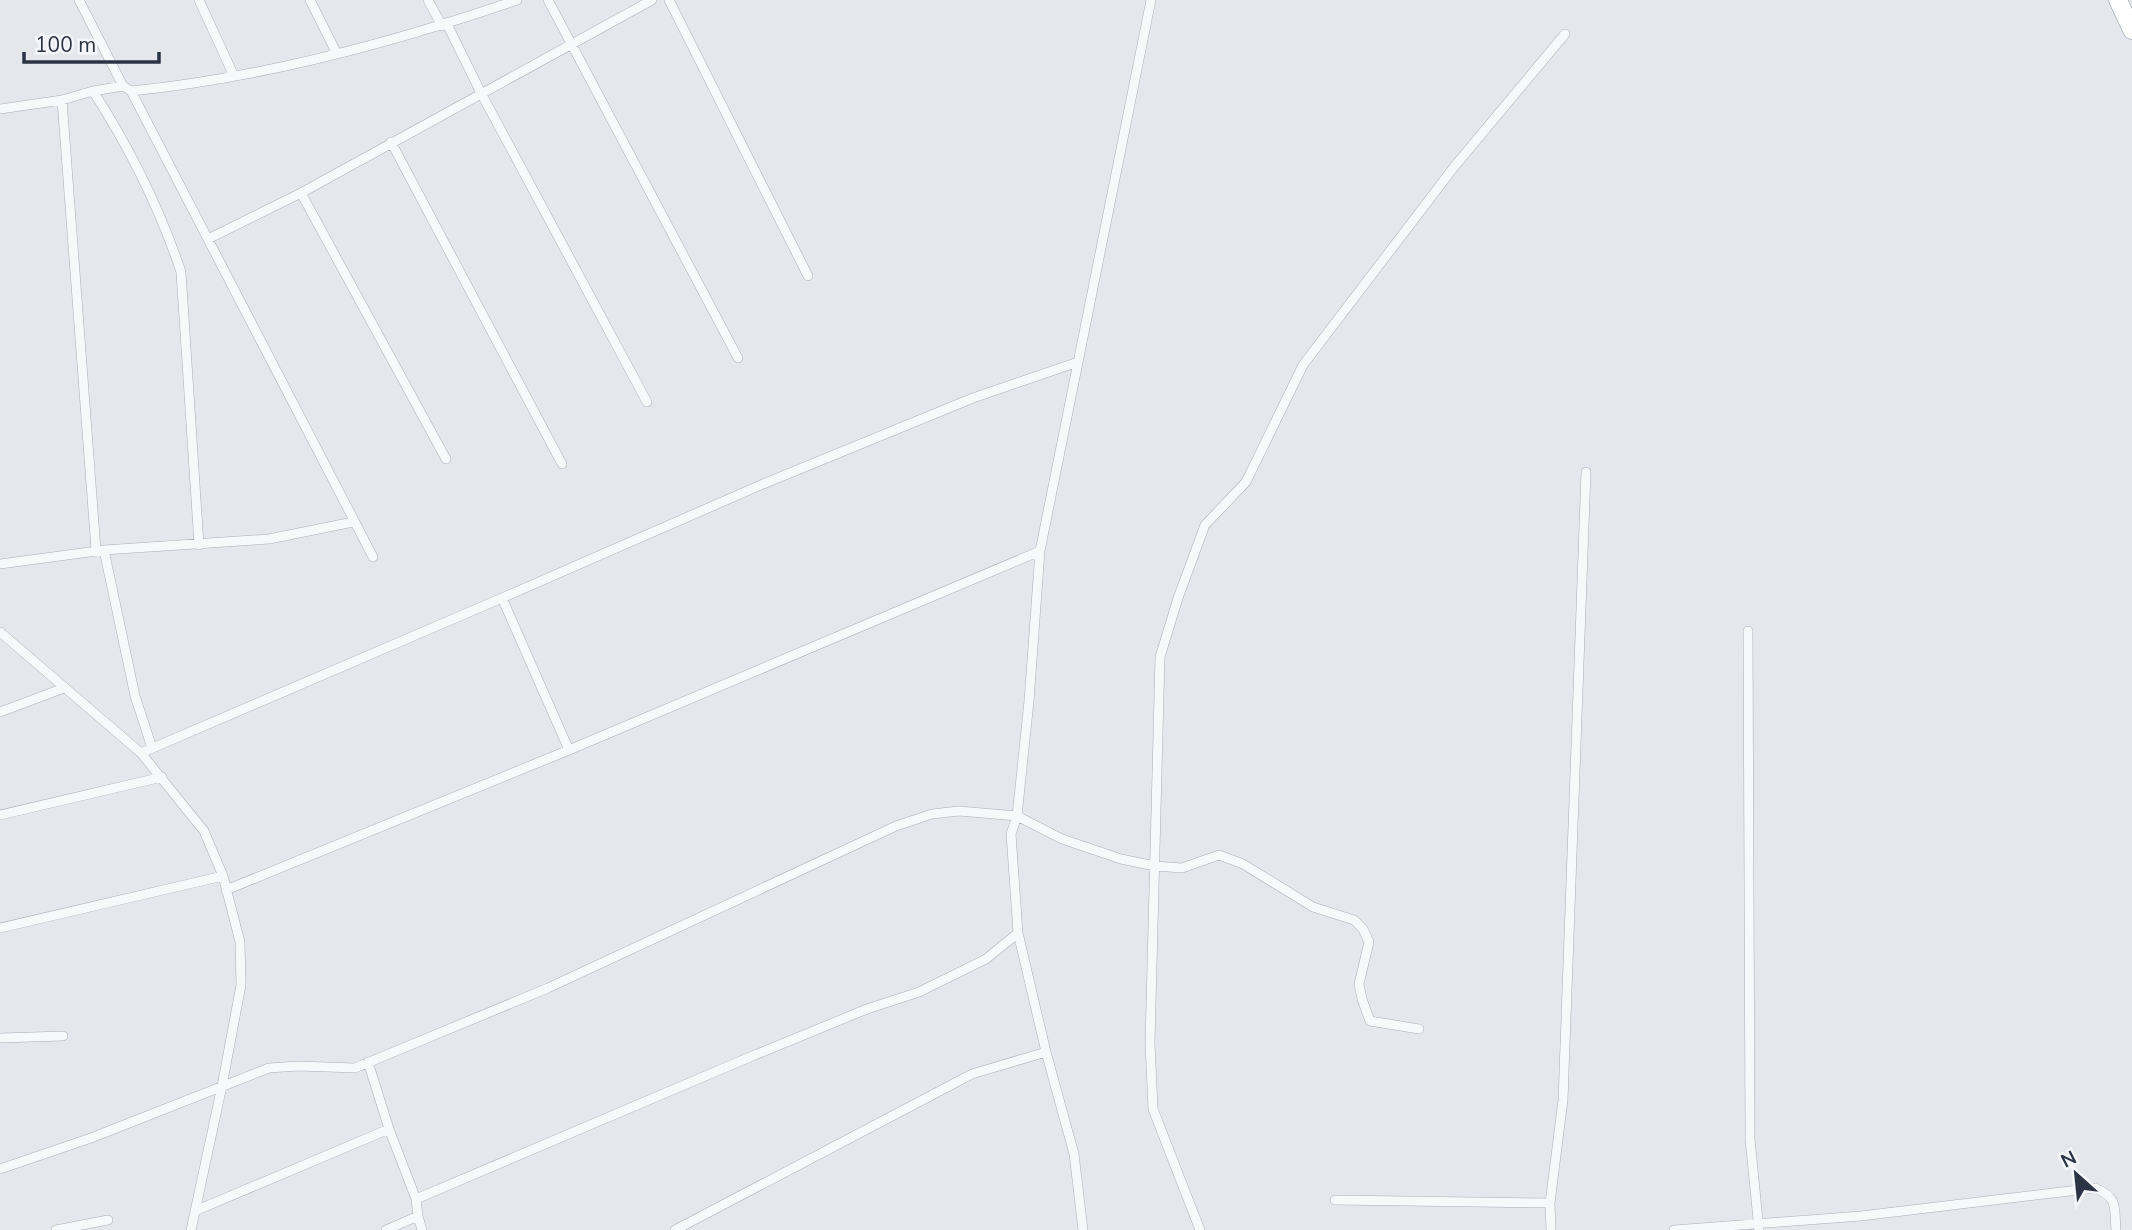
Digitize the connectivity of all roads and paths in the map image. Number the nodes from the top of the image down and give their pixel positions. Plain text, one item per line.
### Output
1 (79, 0) edge
2 (200, 0) edge
3 (310, 0) edge
4 (428, 0) edge
5 (517, 0) edge
6 (548, 0) edge
7 (652, 0) edge
8 (669, 0) edge
9 (1151, 0) edge
10 (2118, 0) edge
11 (444, 25) junction
12 (2132, 30) edge
13 (1564, 34) dead end
14 (572, 46) junction
15 (337, 54) junction
16 (234, 76) junction
17 (127, 88) junction
18 (93, 91) junction
19 (481, 93) junction
20 (62, 100) junction
21 (0, 109) edge
22 (391, 142) junction
23 (301, 193) junction
24 (208, 239) junction
25 (807, 276) dead end
26 (738, 358) dead end
27 (1078, 362) junction
28 (647, 402) dead end
29 (446, 459) dead end
30 (562, 464) dead end
31 (1586, 472) dead end
32 (353, 522) junction
33 (199, 545) junction
34 (100, 550) junction
35 (1040, 551) junction
36 (373, 557) dead end
37 (0, 564) edge
38 (502, 598) junction
39 (1748, 631) dead end
40 (0, 632) edge
41 (64, 688) junction
42 (0, 712) edge
43 (152, 748) junction
44 (569, 750) junction
45 (141, 753) junction
46 (162, 777) junction
47 (0, 815) edge
48 (1017, 816) junction
49 (1155, 866) junction
50 (223, 876) junction
51 (226, 890) junction
52 (0, 928) edge
53 (1018, 933) junction
54 (1419, 1029) dead end
55 (63, 1036) dead end
56 (0, 1038) edge
57 (1046, 1052) junction
58 (368, 1062) junction
59 (222, 1086) junction
60 (389, 1129) junction
61 (0, 1169) edge
62 (416, 1199) junction
63 (1335, 1200) dead end
64 (1550, 1203) junction
65 (195, 1211) junction
66 (418, 1216) junction
67 (108, 1220) dead end
68 (1760, 1227) edge
69 (56, 1230) edge
70 (191, 1230) edge
71 (386, 1230) edge
72 (422, 1230) edge
73 (675, 1230) edge
74 (1083, 1230) edge
75 (1200, 1230) edge
76 (1551, 1230) edge
77 (1674, 1230) edge
78 (2116, 1230) edge

1 - 17 street
2 - 16 street
3 - 15 street
4 - 11 street
5 - 11 street
6 - 14 street
7 - 14 street
8 - 25 street
9 - 27 street
10 - 12 highway
11 - 15 street
11 - 19 street
13 - 49 street
14 - 19 street
14 - 26 street
15 - 16 street
16 - 17 street
17 - 18 street
17 - 24 street
18 - 20 street
18 - 33 street
19 - 22 street
19 - 28 street
20 - 21 street
20 - 34 street
22 - 23 street
22 - 30 street
23 - 24 street
23 - 29 street
24 - 32 street
27 - 35 street
27 - 38 street
31 - 64 street
32 - 33 street
32 - 36 street
33 - 34 street
34 - 37 street
34 - 43 street
35 - 44 street
35 - 48 street
38 - 43 street
38 - 44 street
39 - 68 street
40 - 41 street
41 - 42 street
41 - 45 street
43 - 45 street
44 - 51 street
45 - 46 street
46 - 47 street
46 - 50 street
48 - 49 street
48 - 53 street
48 - 58 street
49 - 54 street
49 - 75 street
50 - 51 street
50 - 52 street
51 - 59 street
53 - 57 street
53 - 62 street
55 - 56 street
57 - 73 street
57 - 74 street
58 - 59 street
58 - 60 street
59 - 61 street
59 - 65 street
60 - 62 street
60 - 65 street
62 - 66 street
63 - 64 street
64 - 76 street
65 - 70 street
66 - 71 street
66 - 72 street
67 - 69 street
68 - 77 street
68 - 78 street

